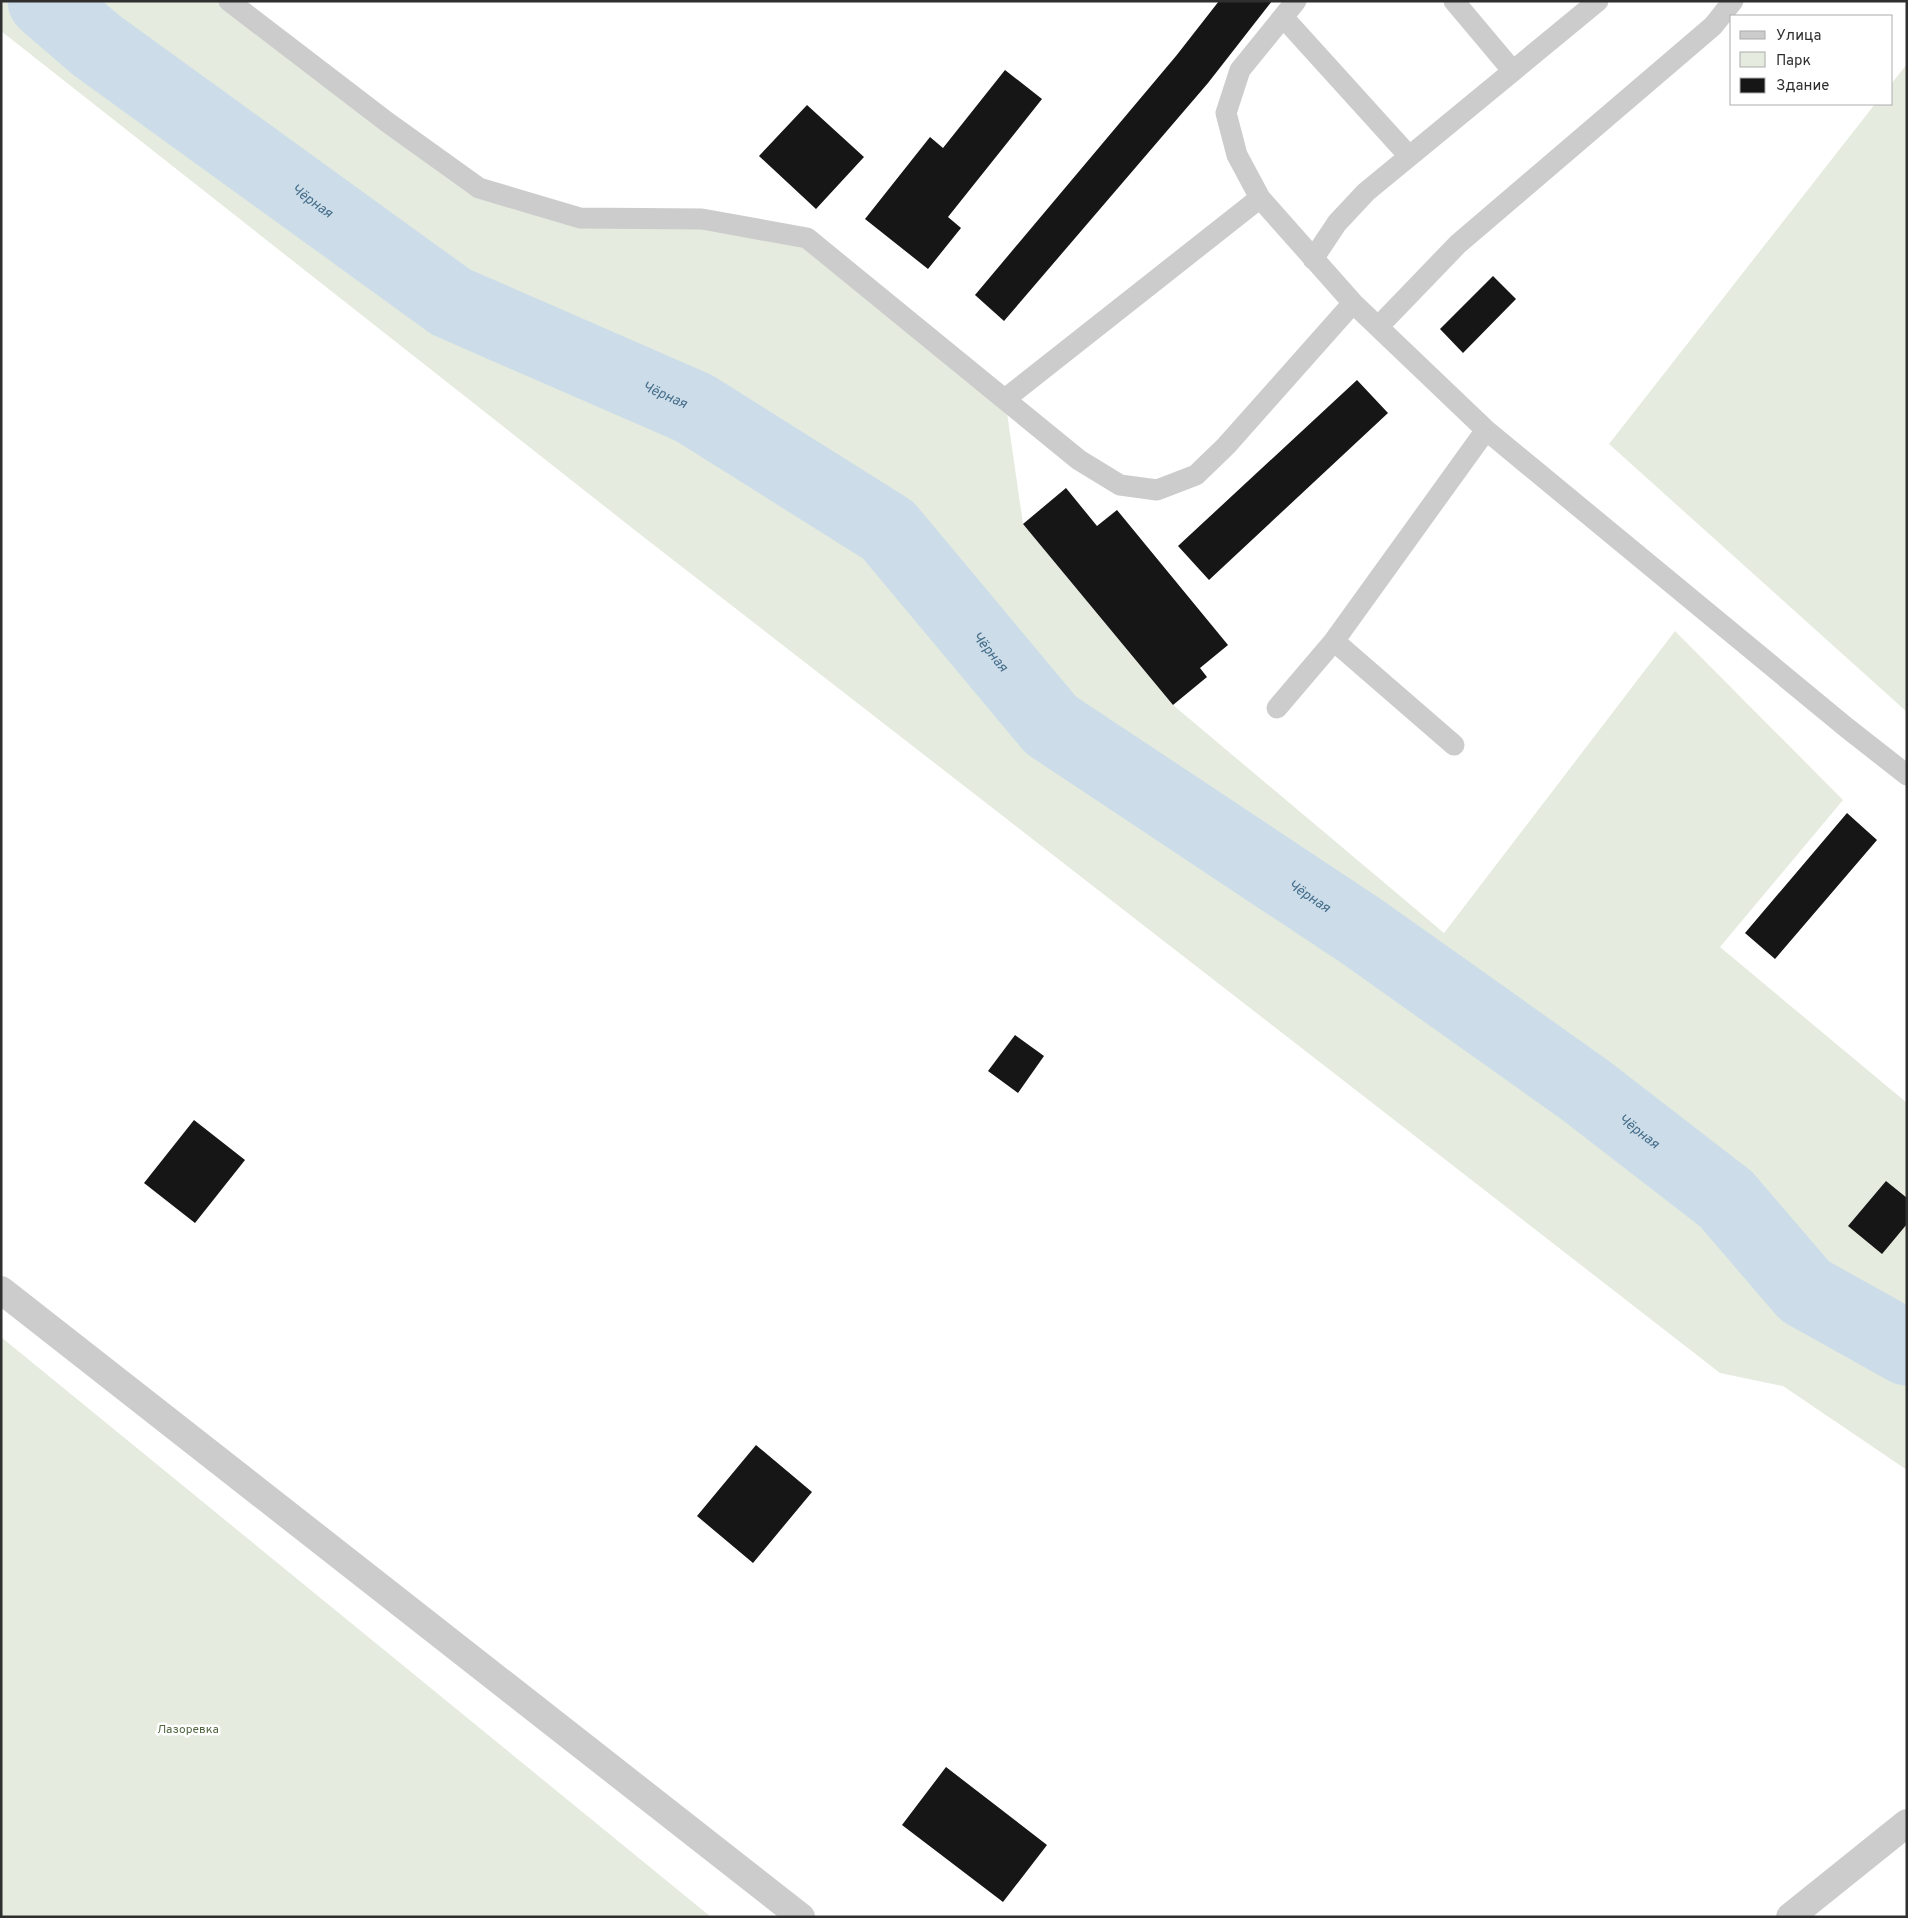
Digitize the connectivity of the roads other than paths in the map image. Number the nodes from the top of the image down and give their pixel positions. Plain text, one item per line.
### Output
1 (229, 1) edge
2 (1454, 1) edge
3 (1598, 1) edge
4 (1733, 1) edge
5 (1289, 9) edge
6 (1512, 70) junction
7 (1409, 156) junction
8 (1260, 198) junction
9 (1313, 259) junction
10 (1353, 303) junction
11 (1378, 327) junction
12 (1004, 399) junction
13 (1486, 430) junction
14 (1334, 641) junction
15 (1277, 708) dead end
16 (1454, 745) dead end
17 (1907, 775) edge
18 (1, 1290) edge
19 (1907, 1823) edge
20 (801, 1917) edge
21 (1790, 1917) edge

1 - 12 lane
2 - 6 lane
3 - 6 lane
4 - 11 lane
5 - 7 lane
5 - 8 lane
6 - 7 lane
7 - 9 lane
8 - 9 lane
8 - 12 lane
9 - 10 lane
10 - 11 lane
10 - 12 lane
11 - 13 lane
13 - 14 lane
13 - 17 lane
14 - 15 lane
14 - 16 lane
18 - 20 street
19 - 21 street

